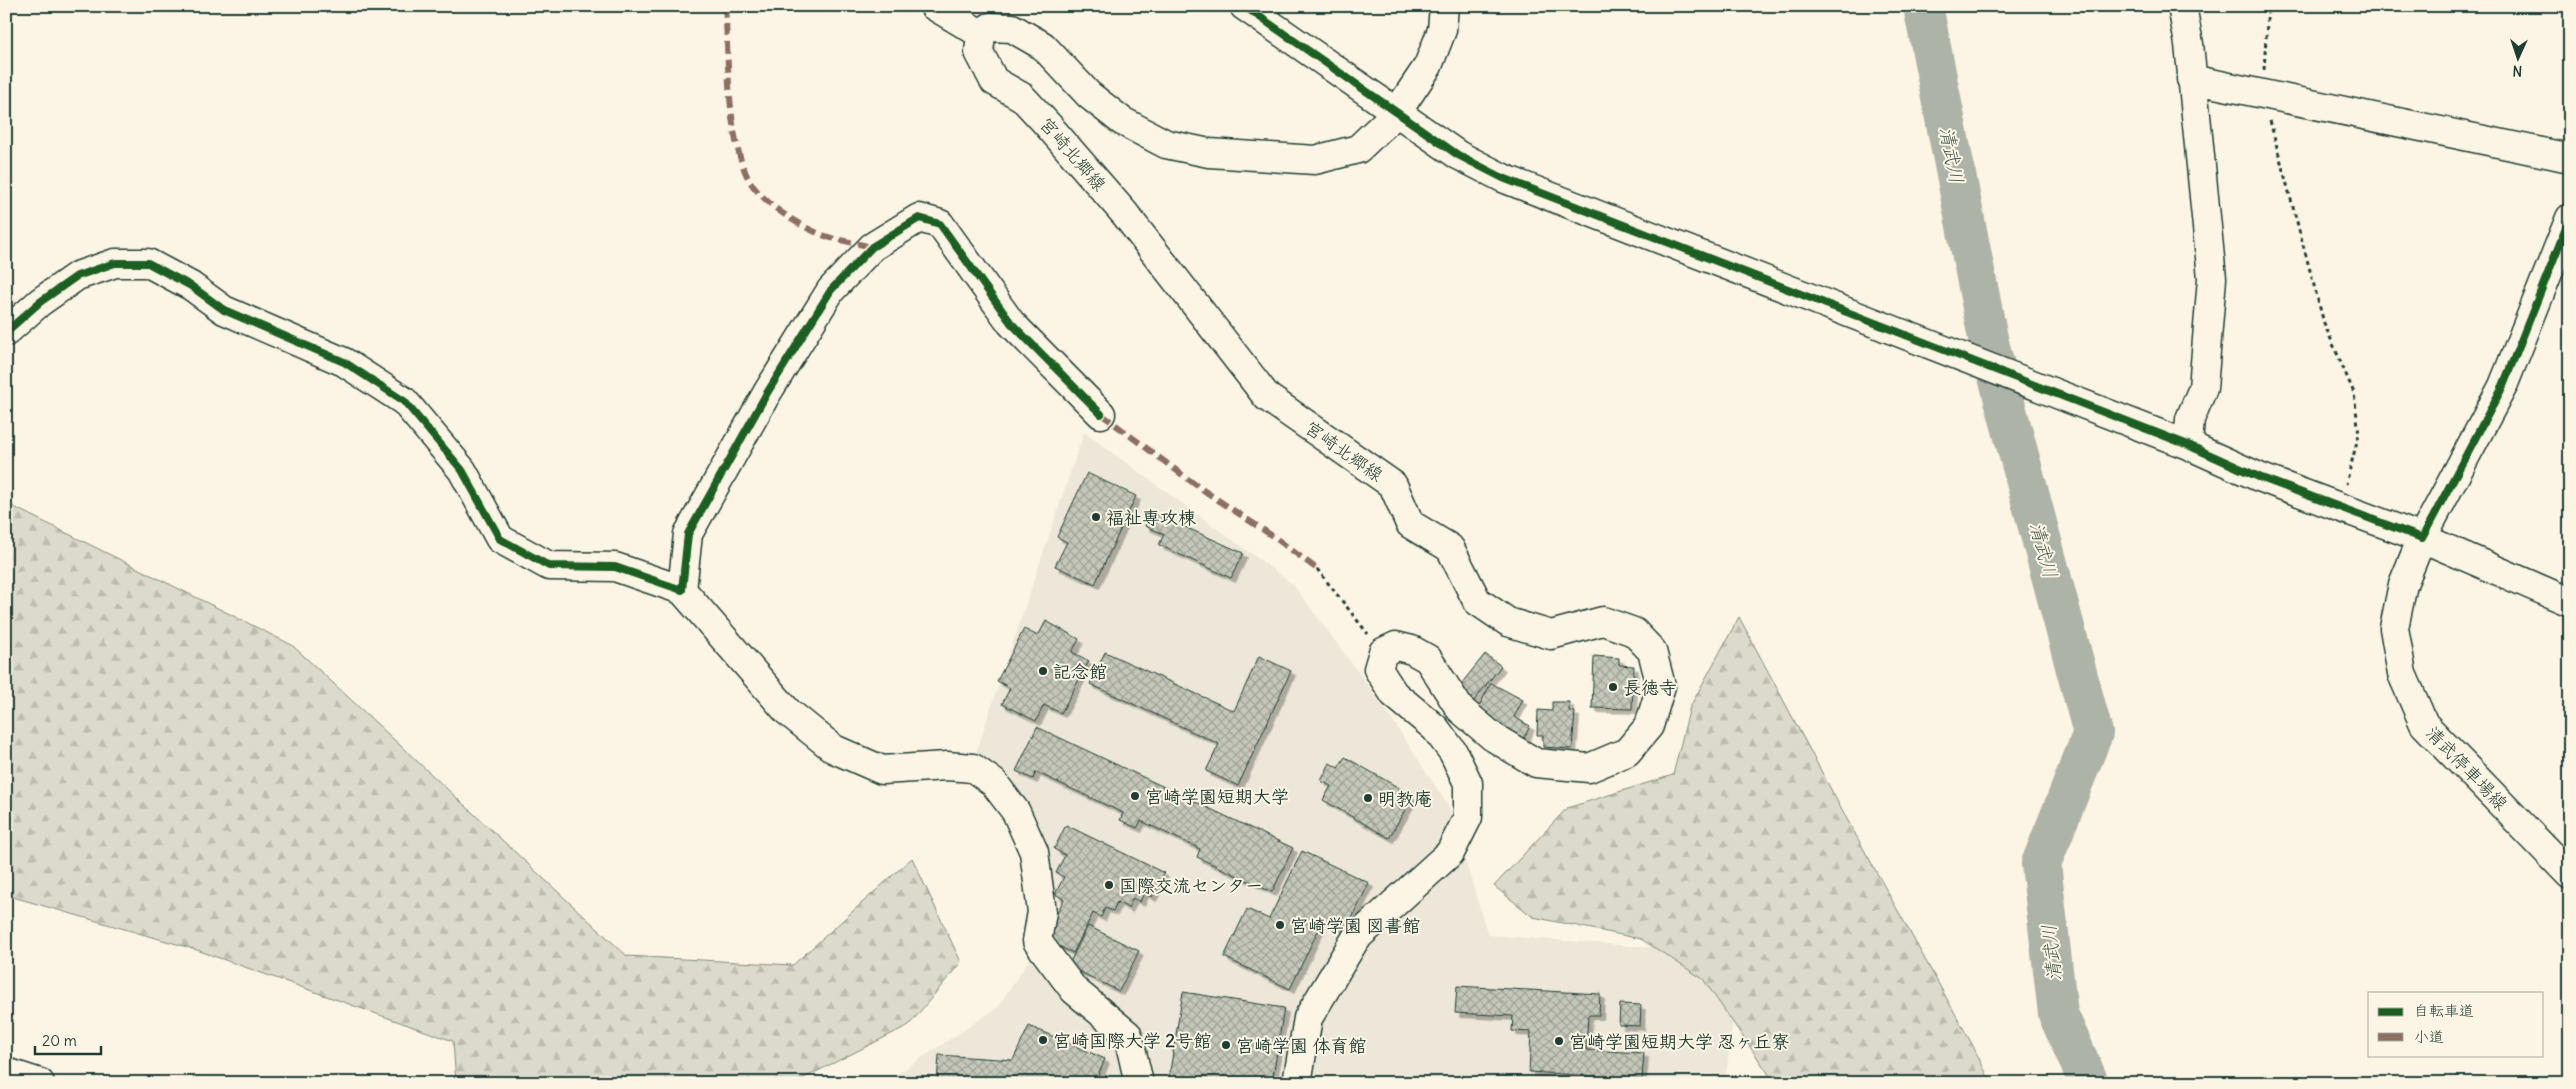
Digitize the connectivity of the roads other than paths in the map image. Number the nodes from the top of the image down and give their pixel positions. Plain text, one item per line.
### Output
1 (934, 6) edge
2 (1244, 6) edge
3 (1444, 6) edge
4 (2182, 6) edge
5 (981, 34) junction
6 (2191, 79) junction
7 (1397, 112) junction
8 (2570, 158) edge
9 (2570, 218) edge
10 (6, 332) edge
11 (1101, 414) dead end
12 (2188, 445) junction
13 (2422, 538) junction
14 (682, 590) junction
15 (2570, 602) edge
16 (2570, 875) edge
17 (6, 1072) edge
18 (40, 1083) edge
19 (1139, 1083) edge
20 (1296, 1083) edge

1 - 5 street
2 - 7 street
3 - 7 street
4 - 6 street
5 - 7 street
5 - 20 street, 宮崎北郷線
6 - 8 street
6 - 12 street
7 - 12 street
9 - 13 street, 清武停車場線
10 - 14 street
11 - 14 street
12 - 13 street
13 - 15 street
13 - 16 street, 清武停車場線
14 - 19 street
17 - 18 street

